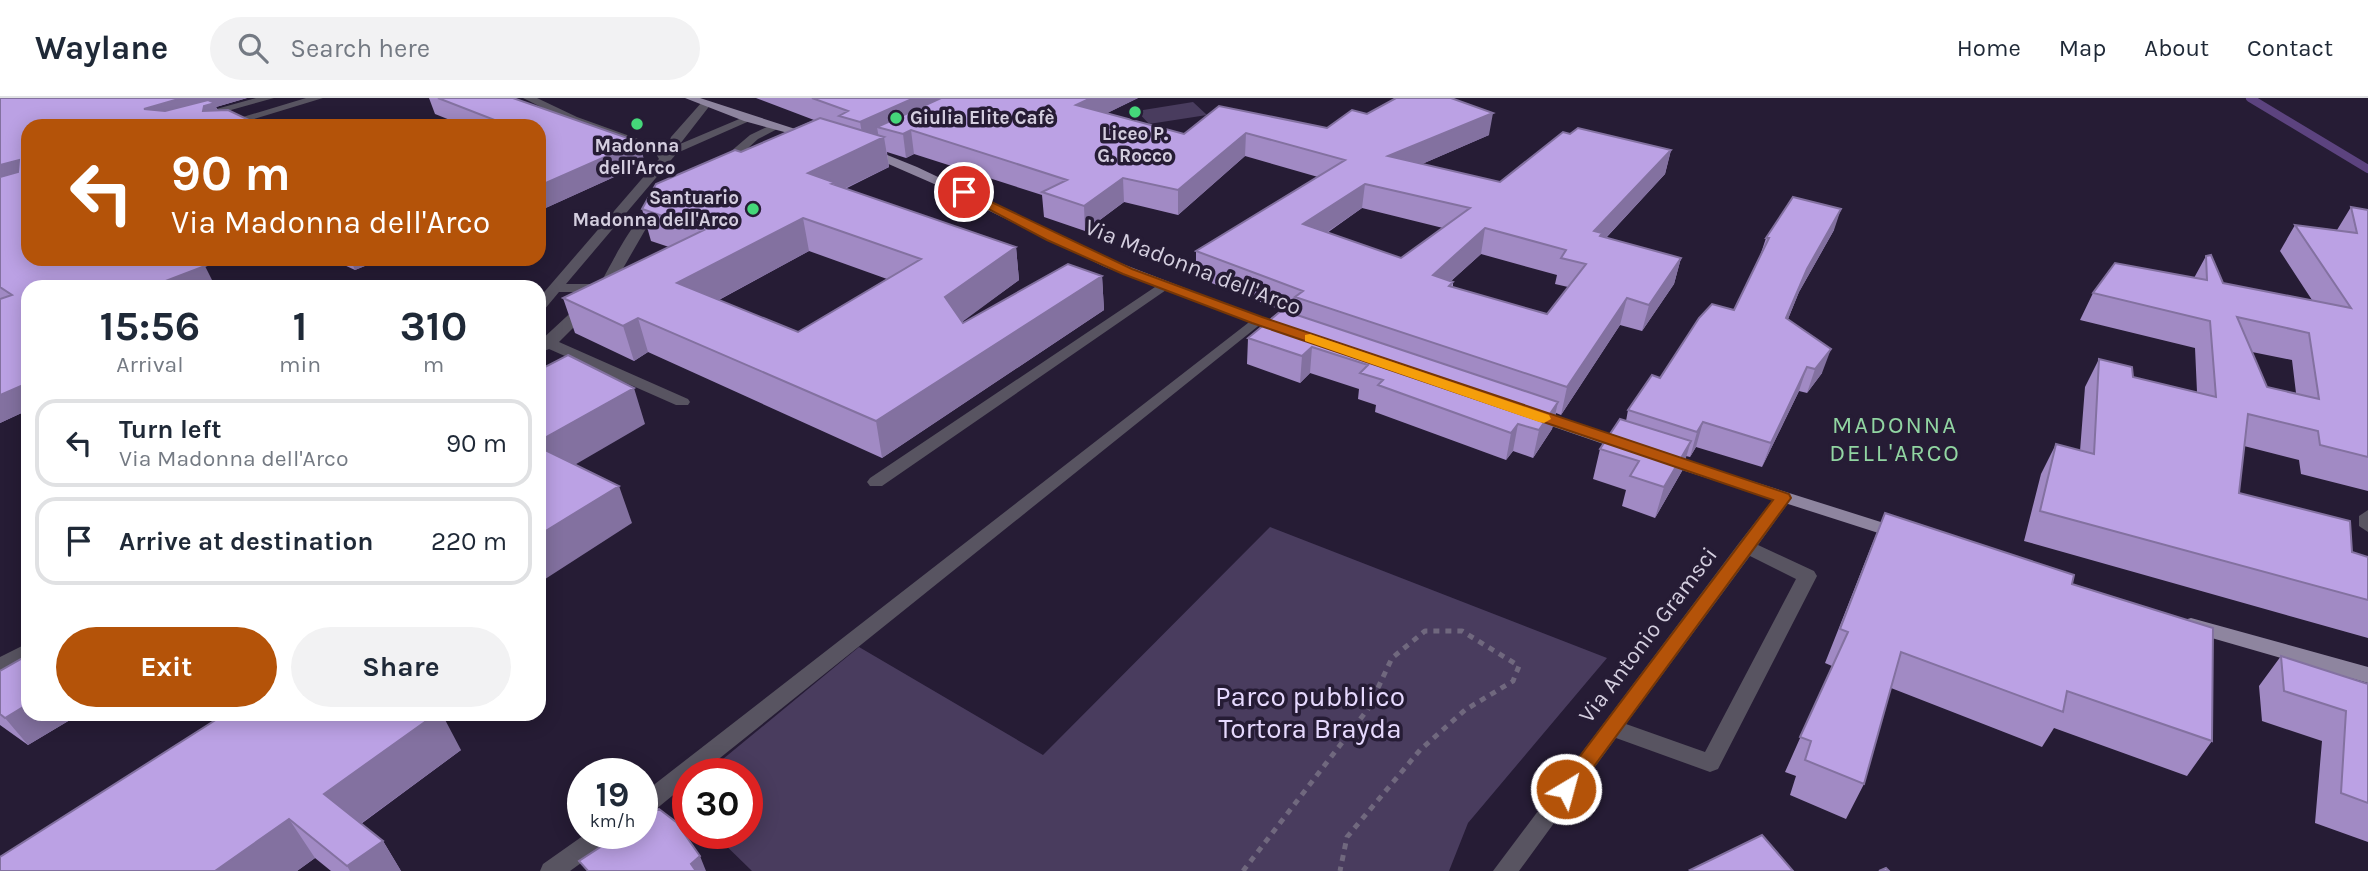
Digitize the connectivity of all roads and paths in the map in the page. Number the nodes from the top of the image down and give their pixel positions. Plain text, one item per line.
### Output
1 (269, 98) edge
2 (318, 98) edge
3 (528, 98) edge
4 (690, 98) edge
5 (706, 104) junction
6 (188, 119) edge
7 (244, 119) edge
8 (748, 119) junction
9 (777, 127) junction
10 (831, 141) edge
11 (883, 142) edge
12 (860, 149) joint
13 (669, 155) junction
14 (707, 179) edge
15 (677, 197) edge
16 (1164, 285) junction
17 (555, 288) junction
18 (605, 288) junction
19 (546, 299) edge
20 (1257, 320) junction
21 (1309, 338) edge
22 (546, 344) edge
23 (546, 347) edge
24 (681, 402) dead end
25 (1513, 408) edge
26 (876, 482) dead end
27 (1783, 498) junction
28 (2368, 516) edge
29 (2368, 526) edge
30 (1913, 539) edge
31 (1746, 547) junction
32 (2174, 620) edge
33 (21, 654) edge
34 (0, 667) edge
35 (2368, 675) edge
36 (1612, 728) junction
37 (658, 794) edge
38 (583, 849) edge
39 (552, 871) edge
40 (1243, 871) edge
41 (1340, 871) edge
42 (1505, 871) edge

1 - 6 street
2 - 7 street
3 - 13 street
4 - 5 main road
5 - 8 main road
5 - 13 street
8 - 9 main road
8 - 13 street
9 - 10 main road
9 - 14 street
11 - 12 street
12 - 16 main road, Via Madonna dell'Arco
13 - 17 street
15 - 18 street
16 - 20 main road, Via Madonna dell'Arco
16 - 26 street
17 - 18 street
17 - 19 street
18 - 22 street
20 - 21 main road, Via Madonna dell'Arco
20 - 37 street
23 - 24 street
25 - 27 main road
27 - 30 main road
27 - 31 street, Via Antonio Gramsci
28 - 29 street
31 - 36 street, Via Antonio Gramsci
31 - 36 street
32 - 35 main road
33 - 34 street
36 - 42 street, Via Antonio Gramsci
38 - 39 street
40 - 41 path

